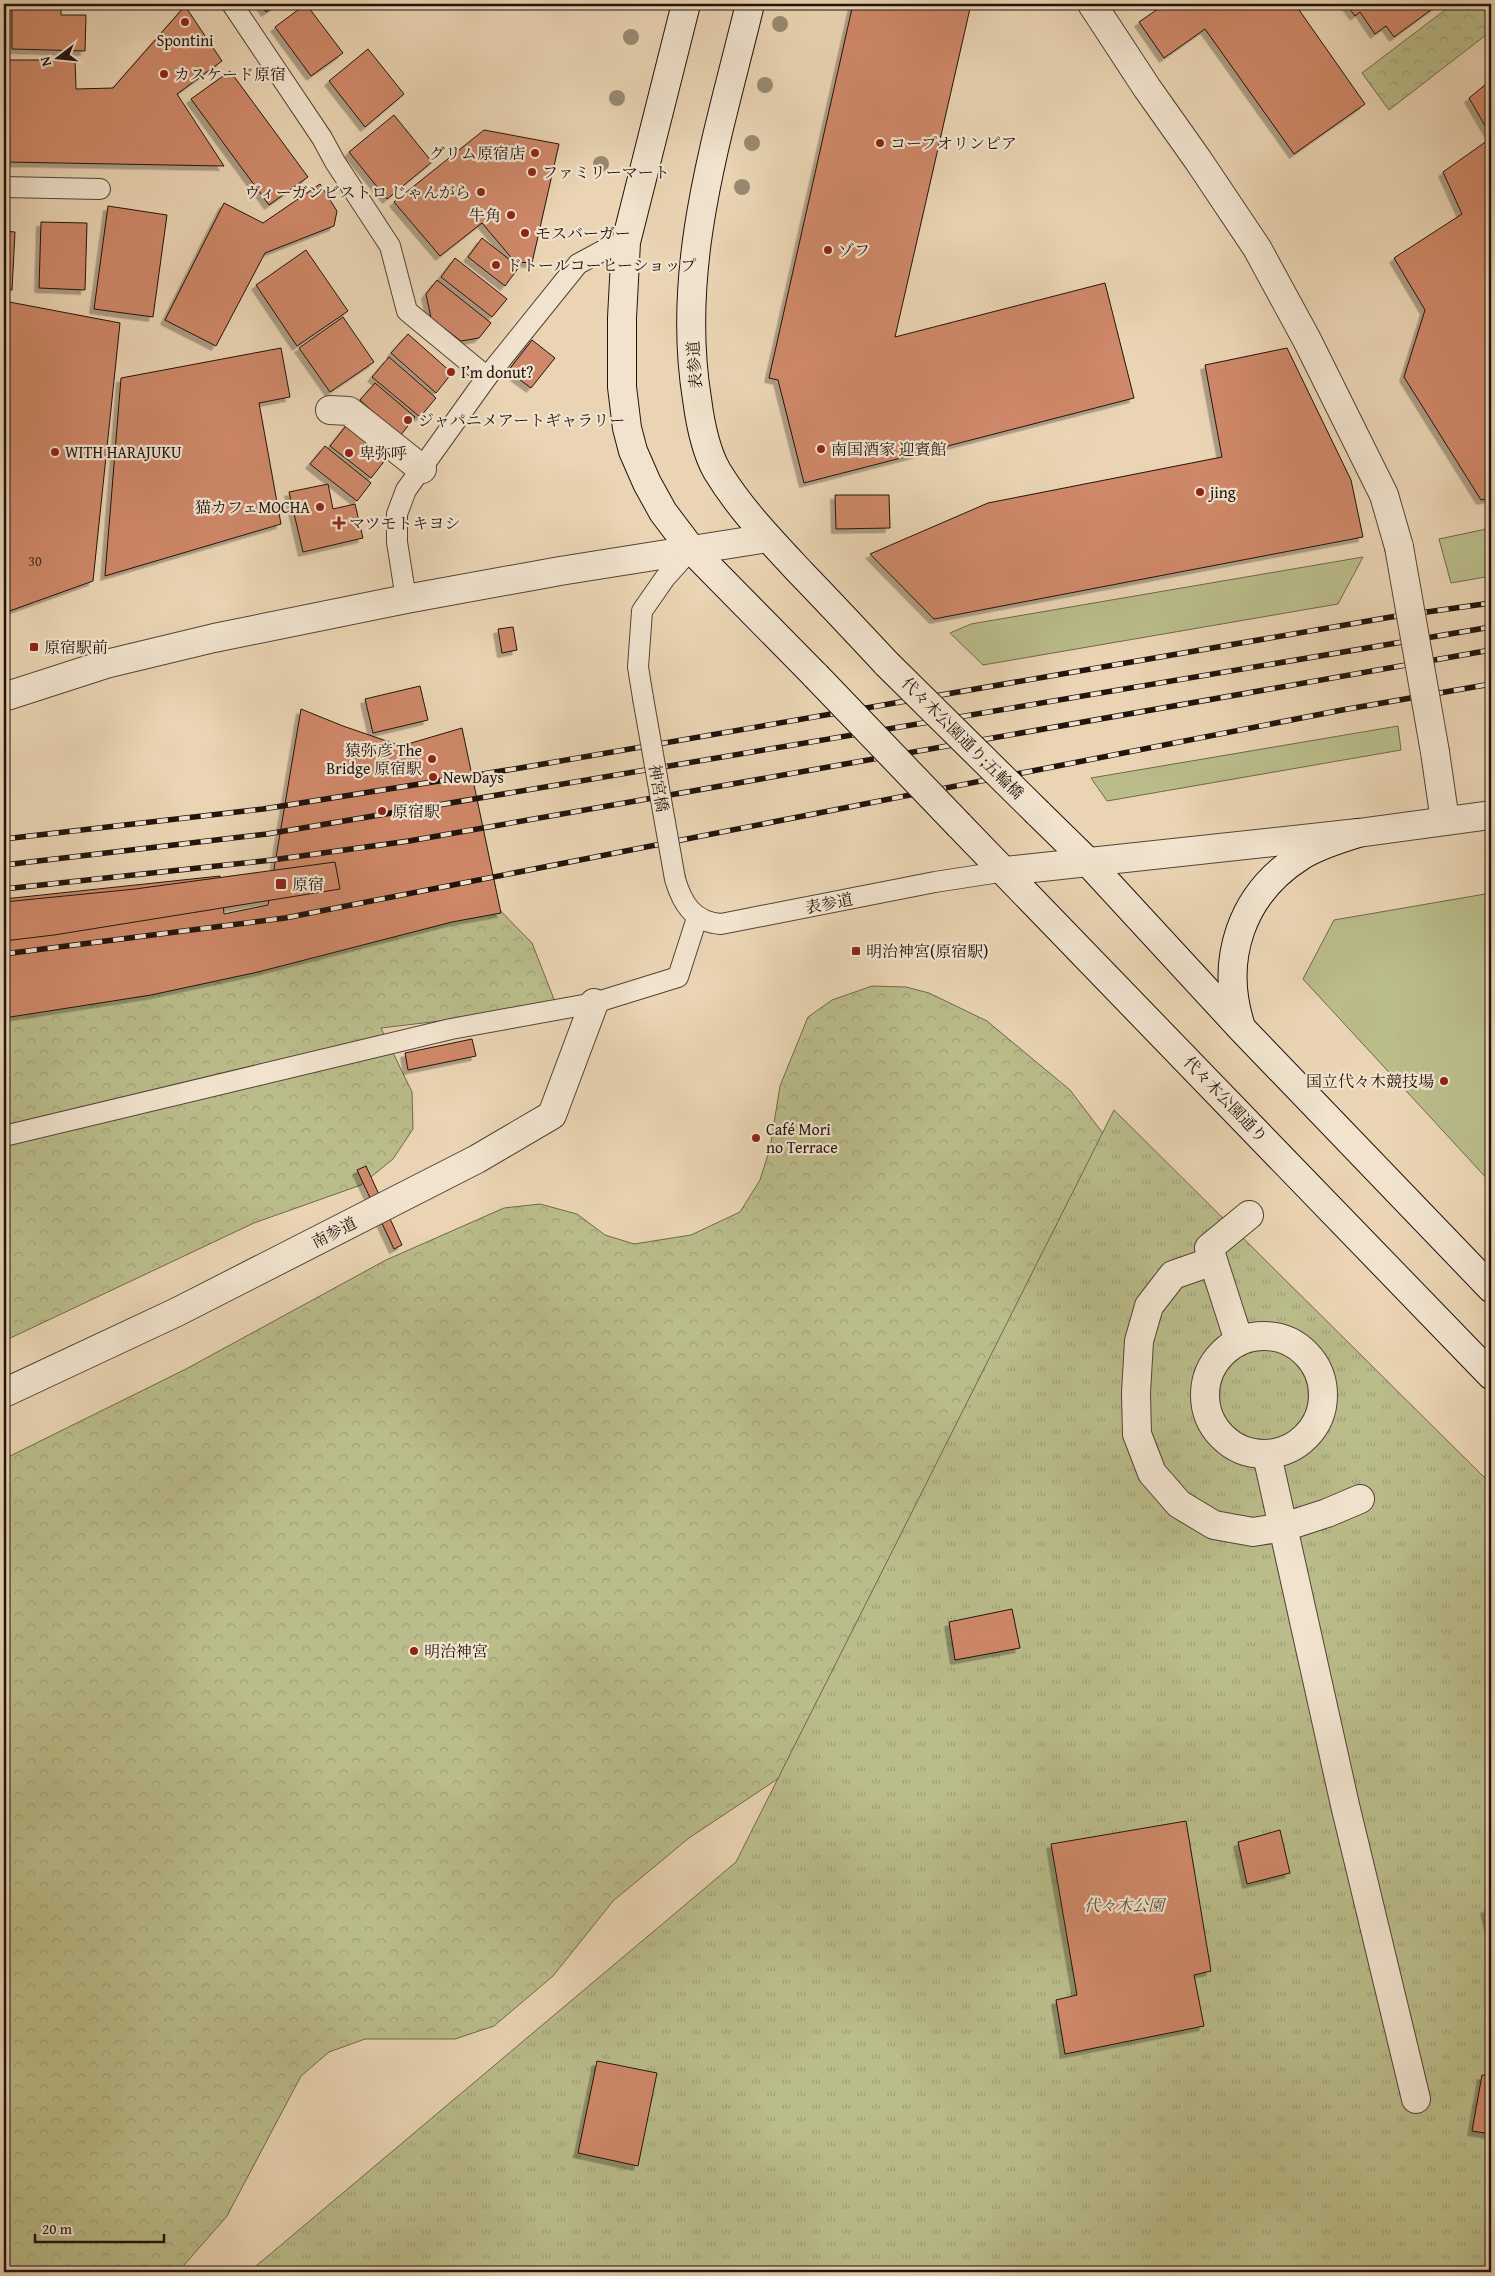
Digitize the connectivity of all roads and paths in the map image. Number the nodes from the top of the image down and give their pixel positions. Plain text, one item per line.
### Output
1 (232, 4) edge
2 (686, 4) edge
3 (750, 4) edge
4 (1092, 4) edge
5 (4, 187) edge
6 (100, 189) dead end
7 (626, 242) junction
8 (487, 377) junction
9 (330, 410) dead end
10 (422, 469) junction
11 (768, 538) junction
12 (691, 549) junction
13 (406, 599) junction
14 (887, 664) joint
15 (4, 698) edge
16 (1491, 815) edge
17 (1445, 821) junction
18 (1358, 833) junction
19 (1087, 861) junction
20 (1006, 871) junction
21 (697, 918) junction
22 (594, 1003) junction
23 (1241, 1028) junction
24 (4, 1136) edge
25 (1249, 1215) dead end
26 (1212, 1261) junction
27 (1491, 1288) edge
28 (1239, 1342) junction
29 (1491, 1375) edge
30 (4, 1393) edge
31 (1267, 1455) junction
32 (1360, 1499) dead end
33 (1284, 1527) junction
34 (1416, 2099) dead end

1 - 8 lane
2 - 7 street
3 - 11 street, 表参道
4 - 17 street, bridge
5 - 6 lane
7 - 8 lane
7 - 12 street
8 - 10 lane
9 - 10 street
10 - 13 lane
11 - 12 street
11 - 14 street, 表参道
12 - 13 street
12 - 20 street, 代々木公園通り, bridge
12 - 21 lane, 神宮橋, bridge
13 - 15 street
14 - 19 street, 代々木公園通り;五輪橋, bridge
16 - 17 street
17 - 18 street
18 - 19 street
18 - 23 street
19 - 20 street
19 - 23 street
20 - 21 lane, 表参道
20 - 29 street, 代々木公園通り
21 - 22 lane
22 - 24 lane
22 - 30 street, 南参道
23 - 27 street
25 - 26 street
26 - 28 street
26 - 33 street
28 - 31 street
28 - 31 street
31 - 33 street
32 - 33 street
33 - 34 street

